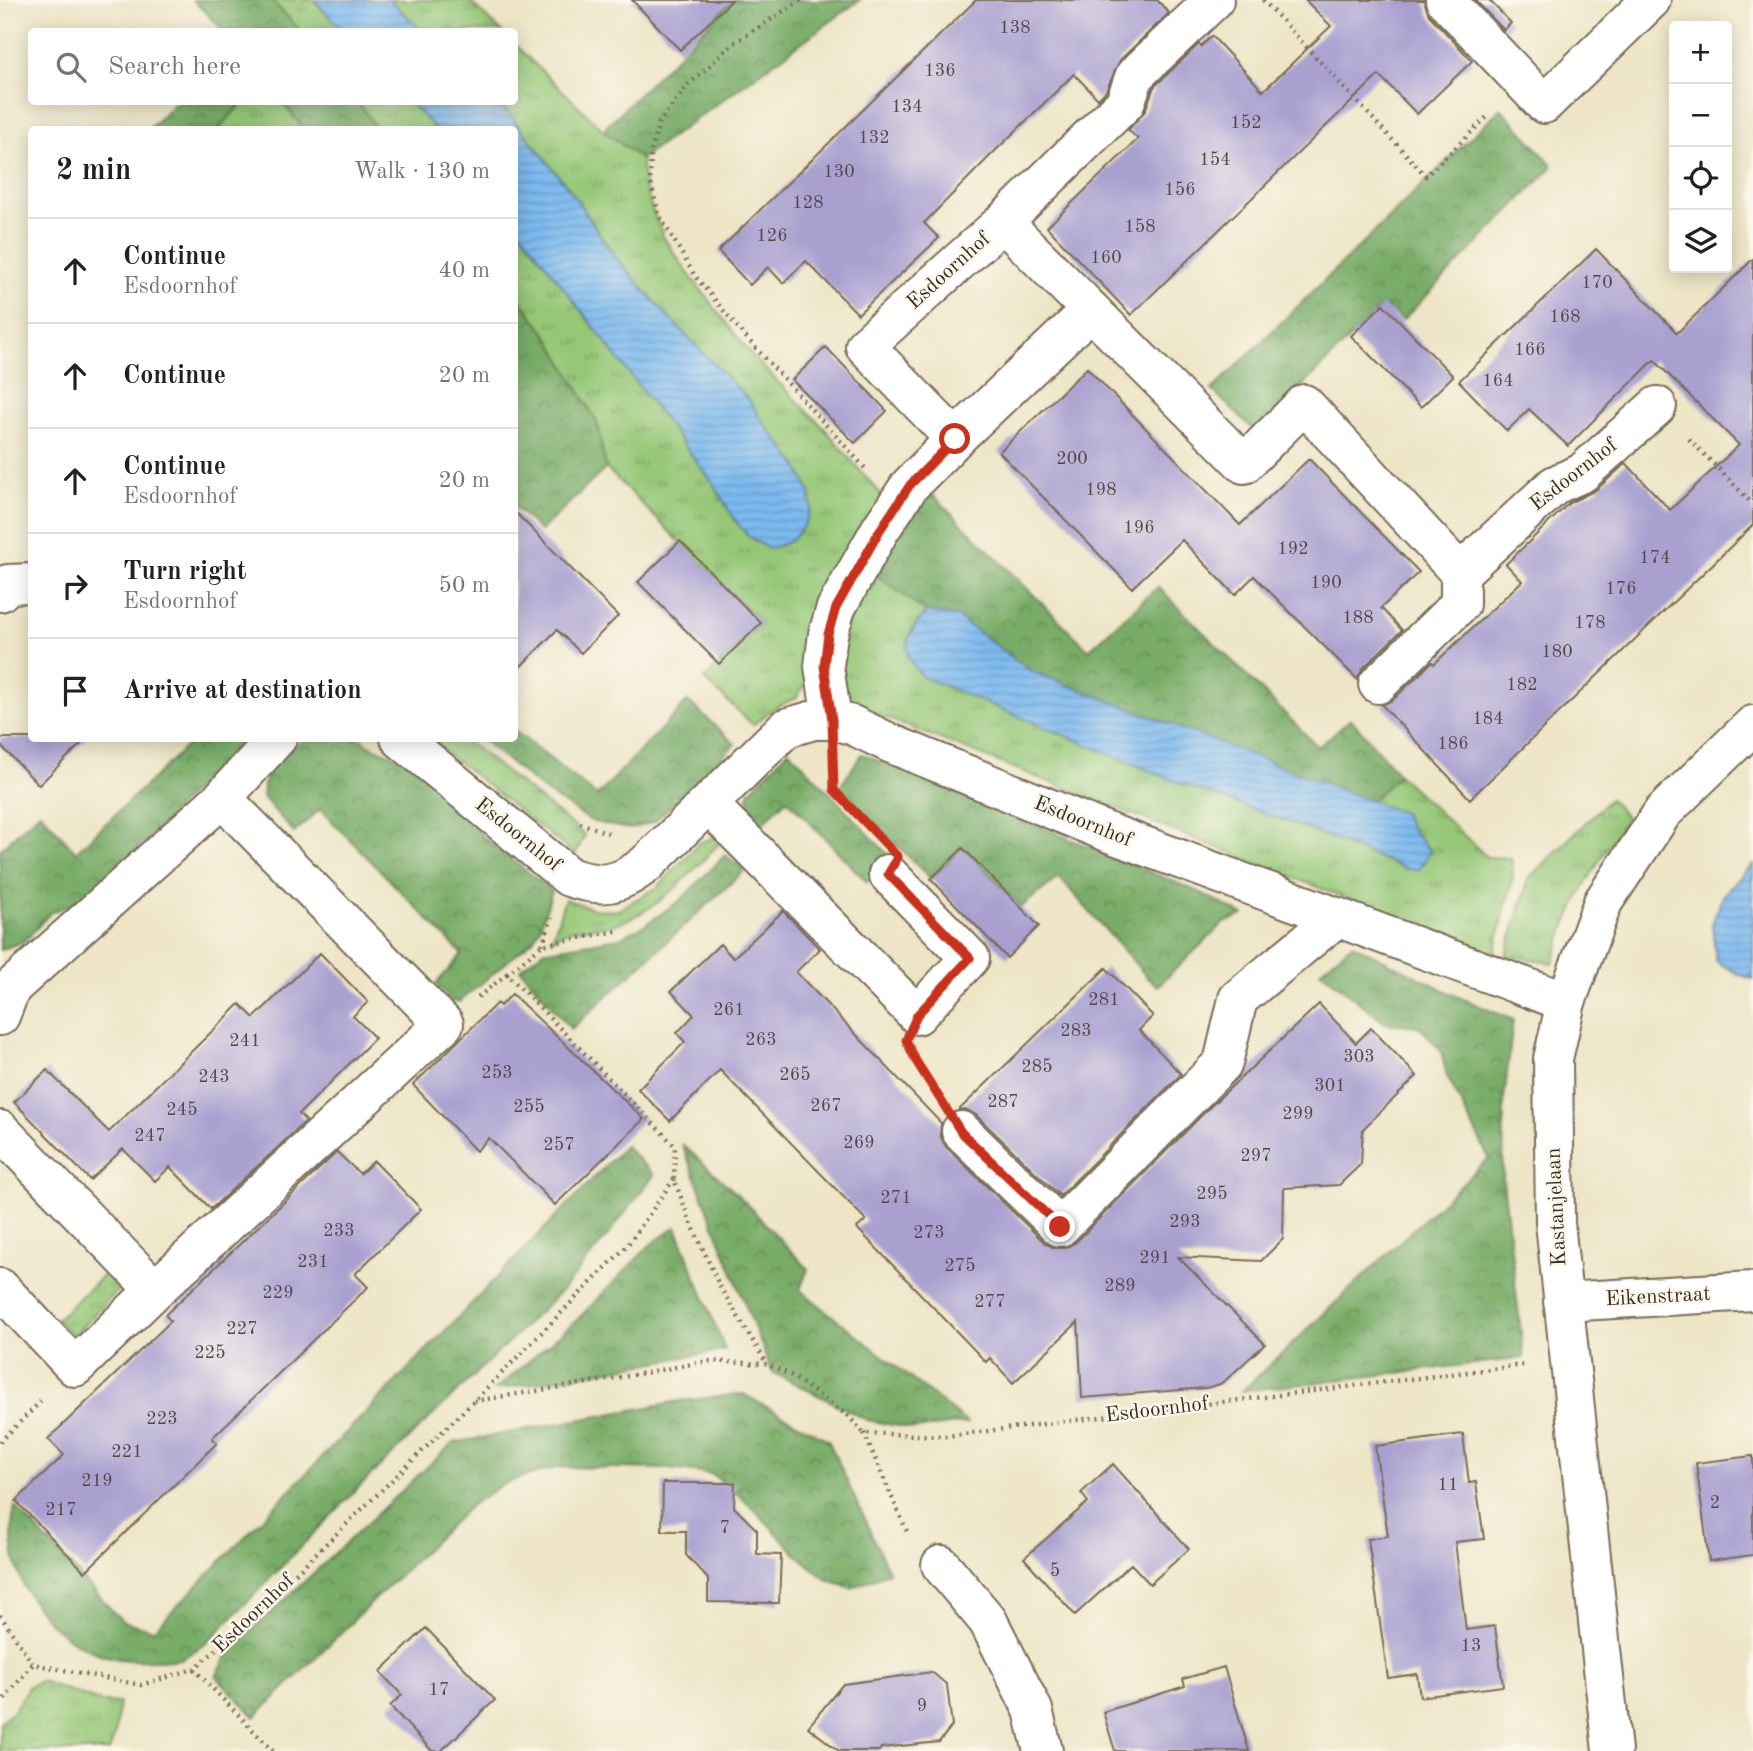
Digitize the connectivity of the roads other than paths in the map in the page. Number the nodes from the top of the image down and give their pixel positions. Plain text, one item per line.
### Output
1 (1214, 0) edge
2 (1445, 0) edge
3 (1651, 0) edge
4 (1003, 222) junction
5 (1091, 310) junction
6 (1657, 406) road end
7 (955, 439) junction
8 (1461, 573) junction
9 (28, 583) edge
10 (0, 592) edge
11 (1378, 684) dead end
12 (832, 720) junction
13 (1753, 725) edge
14 (273, 742) edge
15 (405, 742) edge
16 (222, 798) junction
17 (708, 804) junction
18 (888, 874) road end
19 (1337, 917) junction
20 (4, 995) edge
21 (1566, 1002) junction
22 (0, 1130) edge
23 (961, 1132) road end
24 (0, 1289) edge
25 (155, 1290) junction
26 (1753, 1291) edge
27 (1563, 1302) junction
28 (941, 1565) road end
29 (1043, 1751) edge
30 (1612, 1751) edge

1 - 4 street, Esdoornhof
2 - 3 street
4 - 5 street, Esdoornhof
4 - 7 street, Esdoornhof
5 - 7 street
5 - 8 street, Esdoornhof
6 - 8 street, Esdoornhof
7 - 12 street
8 - 11 street
9 - 10 street
12 - 17 street, Esdoornhof
12 - 19 street, Esdoornhof
13 - 21 street, Kastanjelaan
14 - 16 street
15 - 17 street, Esdoornhof
16 - 20 street
16 - 25 street
17 - 18 street
19 - 21 street, Esdoornhof
19 - 23 street
21 - 27 street, Kastanjelaan
22 - 25 street
24 - 25 street
26 - 27 street, Eikenstraat
27 - 30 street, Kastanjelaan
28 - 29 street

